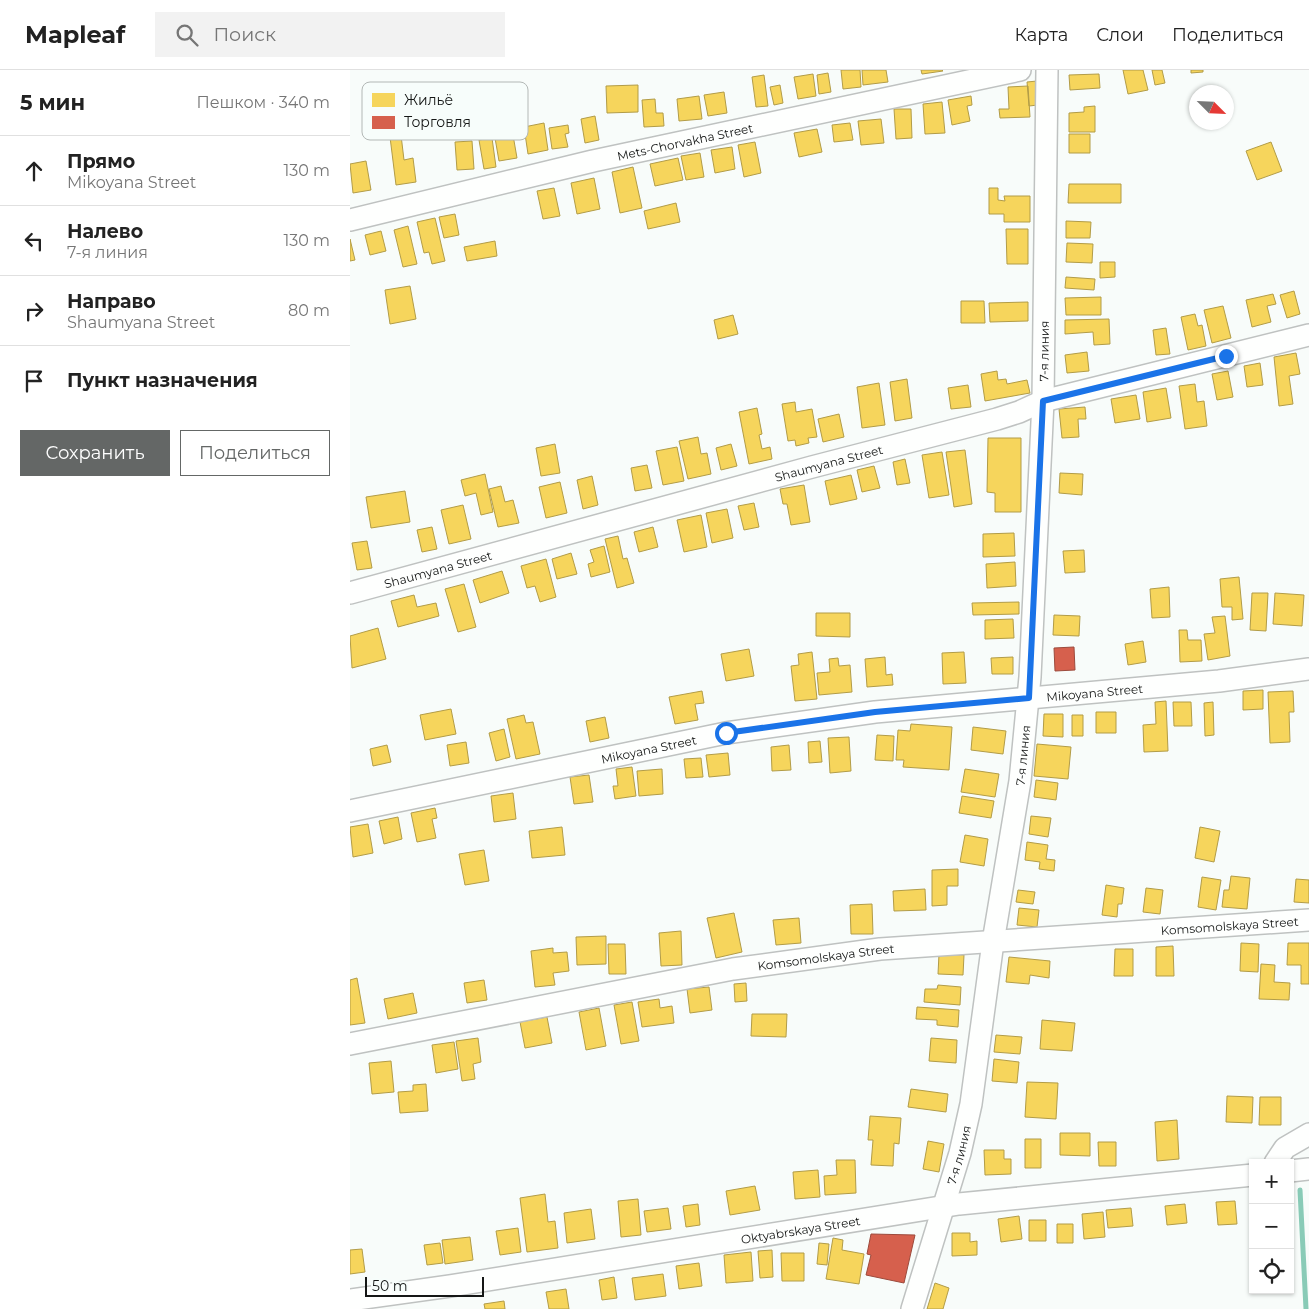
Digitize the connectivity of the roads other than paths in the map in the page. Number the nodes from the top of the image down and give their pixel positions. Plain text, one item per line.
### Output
1 (1020, 70) edge
2 (1047, 70) edge
3 (350, 220) edge
4 (1309, 335) edge
5 (1043, 401) junction
6 (350, 594) edge
7 (1309, 669) edge
8 (1029, 698) junction
9 (350, 810) edge
10 (1309, 920) edge
11 (993, 942) junction
12 (350, 1044) edge
13 (1309, 1134) edge
14 (1277, 1159) edge
15 (1309, 1169) edge
16 (1294, 1171) edge
17 (1249, 1175) edge
18 (943, 1206) junction
19 (350, 1300) edge
20 (912, 1309) edge

1 - 3 street, Mets-Chorvakha Street
2 - 5 street, 7-я линия
4 - 5 street, Shaumyana Street
5 - 6 street, Shaumyana Street
5 - 8 street, 7-я линия
7 - 8 street, Mikoyana Street
8 - 9 street, Mikoyana Street
8 - 11 street, 7-я линия
10 - 11 street, Komsomolskaya Street
11 - 12 street, Komsomolskaya Street
11 - 18 street, 7-я линия
13 - 14 street
15 - 16 street
17 - 18 street, Oktyabrskaya Street
18 - 19 street, Oktyabrskaya Street
18 - 20 street, 7-я линия

